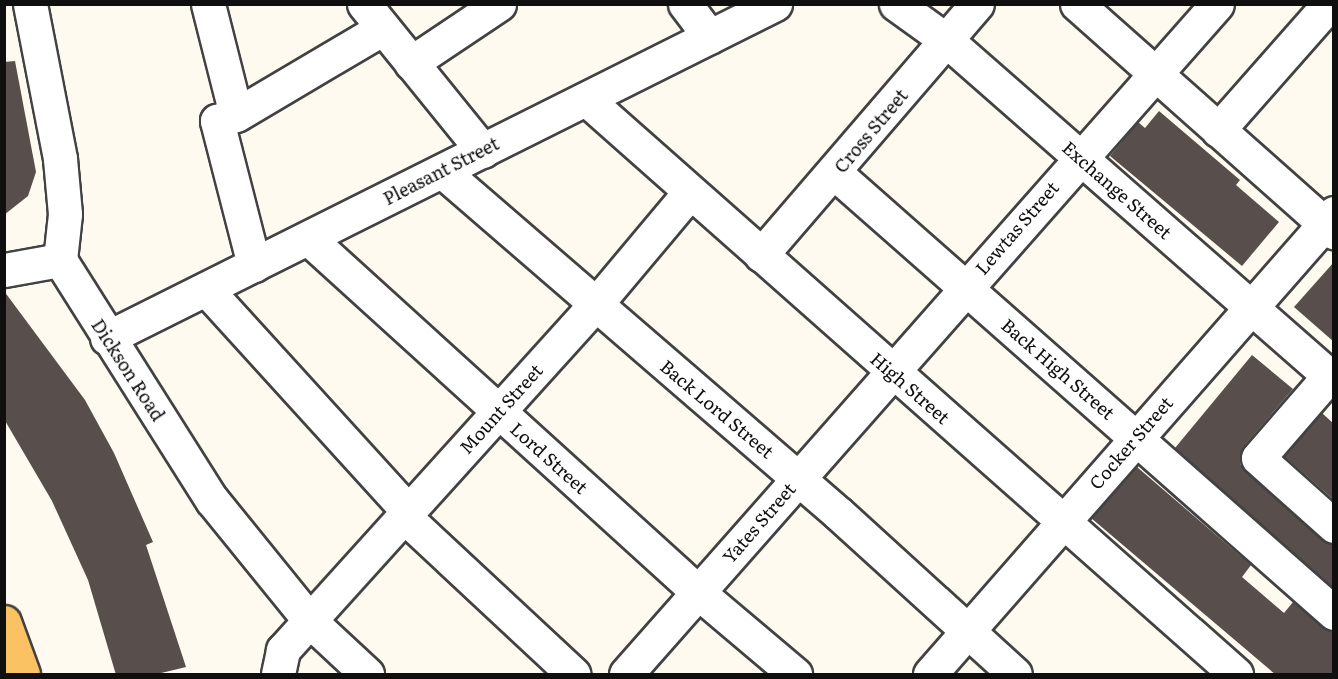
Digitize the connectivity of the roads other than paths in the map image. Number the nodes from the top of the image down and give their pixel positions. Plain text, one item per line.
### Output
1 (30, 4) edge
2 (208, 4) edge
3 (499, 4) edge
4 (685, 4) edge
5 (775, 4) edge
6 (896, 4) edge
7 (977, 4) edge
8 (1217, 4) edge
9 (1329, 4) edge
10 (1088, 8) edge
11 (373, 16) edge
12 (710, 37) junction
13 (946, 40) junction
14 (411, 63) junction
15 (1154, 74) junction
16 (586, 99) junction
17 (236, 115) junction
18 (1218, 130) junction
19 (483, 150) junction
20 (1079, 157) junction
21 (442, 171) junction
22 (836, 173) junction
23 (689, 193) junction
24 (1330, 223) edge
25 (308, 238) junction
26 (761, 255) junction
27 (60, 260) junction
28 (254, 265) junction
29 (4, 270) edge
30 (206, 289) junction
31 (964, 289) junction
32 (596, 304) junction
33 (1252, 306) junction
34 (107, 338) junction
35 (892, 372) junction
36 (1331, 378) edge
37 (497, 411) junction
38 (1136, 437) junction
39 (797, 478) junction
40 (408, 515) junction
41 (1063, 522) junction
42 (1334, 526) edge
43 (699, 593) junction
44 (1334, 613) edge
45 (310, 621) junction
46 (4, 622) edge
47 (967, 632) junction
48 (23, 675) edge
49 (278, 675) edge
50 (367, 675) edge
51 (573, 675) edge
52 (626, 675) edge
53 (795, 675) edge
54 (930, 675) edge
55 (1015, 675) edge
56 (1236, 675) edge

1 - 27 street
2 - 17 street
3 - 14 street
4 - 12 street
5 - 12 street, Pleasant Street
6 - 13 street, Exchange Street
7 - 13 street, Cross Street
8 - 15 street, Lewtas Street
9 - 18 street
10 - 15 street
11 - 14 street
11 - 17 street
12 - 16 street, Pleasant Street
13 - 20 street, Exchange Street
13 - 22 street, Cross Street
14 - 19 street
15 - 18 street
15 - 20 street, Lewtas Street
16 - 19 street, Pleasant Street
16 - 23 street, High Street
17 - 28 street
18 - 24 street
19 - 21 street, Pleasant Street
20 - 31 street, Lewtas Street
20 - 33 street, Exchange Street
21 - 25 street, Pleasant Street
21 - 32 street, Back Lord Street
22 - 26 street, Cross Street
22 - 31 street, Back High Street
23 - 26 street, High Street
23 - 32 street, Mount Street
24 - 33 street, Cocker Street
25 - 28 street, Pleasant Street
25 - 37 street, Lord Street
26 - 35 street, High Street
27 - 29 street
27 - 34 street, Dickson Road
28 - 30 street, Pleasant Street
30 - 34 street, Pleasant Street
30 - 40 street
31 - 35 street, Lewtas Street
31 - 38 street, Back High Street
32 - 37 street, Mount Street
32 - 39 street, Back Lord Street
33 - 36 street, Exchange Street
33 - 38 street, Cocker Street
34 - 45 street, Dickson Road
35 - 39 street, Yates Street
35 - 41 street, High Street
36 - 42 street
37 - 40 street, Mount Street
37 - 43 street, Lord Street
38 - 41 street, Cocker Street
38 - 44 street, Back High Street
39 - 43 street, Yates Street
39 - 47 street, Back Lord Street
40 - 45 street, Mount Street
40 - 51 street
41 - 47 street, Cocker Street
41 - 56 street, High Street
43 - 52 street, Yates Street
43 - 53 street, Lord Street
45 - 49 street, Mount Street
45 - 50 street, Dickson Road
46 - 48 main road
47 - 54 street, Cocker Street
47 - 55 street, Back Lord Street

